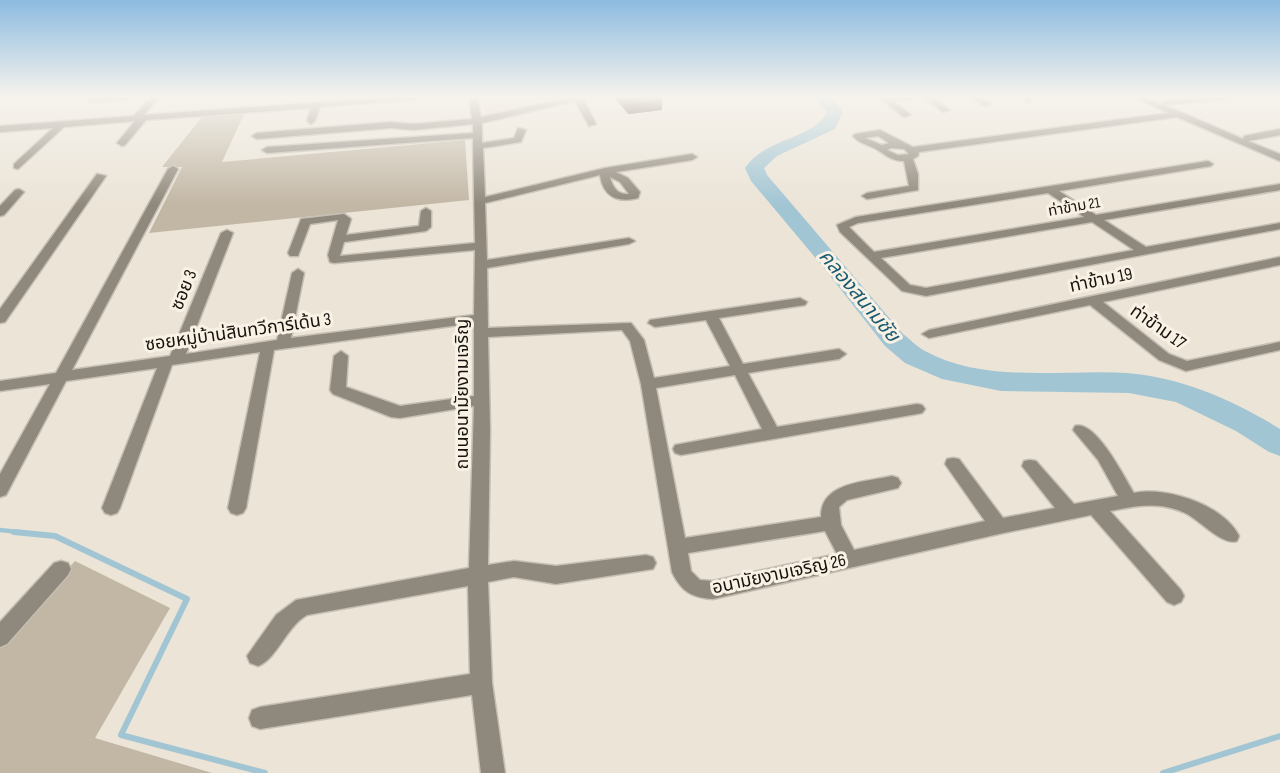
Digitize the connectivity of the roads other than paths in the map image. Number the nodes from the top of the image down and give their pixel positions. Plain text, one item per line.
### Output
1 (53, 133) edge
2 (129, 133) edge
3 (293, 133) edge
4 (469, 133) edge
5 (520, 133) edge
6 (879, 133) edge
7 (880, 133) edge
8 (1030, 133) edge
9 (1227, 133) edge
10 (1235, 133) edge
11 (1274, 133) edge
12 (478, 134) junction
13 (257, 136) dead end
14 (1247, 138) junction
15 (122, 143) dead end
16 (900, 145) junction
17 (883, 148) junction
18 (267, 150) dead end
19 (1280, 152) edge
20 (910, 154) junction
21 (692, 158) dead end
22 (1280, 158) edge
23 (1208, 164) dead end
24 (18, 166) dead end
25 (173, 169) dead end
26 (101, 176) dead end
27 (1280, 187) edge
28 (1051, 190) junction
29 (1261, 190) junction
30 (19, 192) dead end
31 (867, 196) dead end
32 (1280, 200) edge
33 (5, 201) edge
34 (480, 201) junction
35 (426, 211) dead end
36 (0, 213) edge
37 (1095, 219) junction
38 (1280, 226) edge
39 (226, 233) dead end
40 (339, 239) junction
41 (629, 241) dead end
42 (480, 246) junction
43 (1142, 250) junction
44 (294, 253) dead end
45 (872, 256) junction
46 (1280, 261) edge
47 (480, 264) junction
48 (298, 273) dead end
49 (1092, 300) junction
50 (800, 302) dead end
51 (710, 314) junction
52 (0, 319) edge
53 (655, 323) dead end
54 (481, 326) junction
55 (929, 334) dead end
56 (276, 345) junction
57 (1280, 346) edge
58 (838, 354) dead end
59 (340, 356) dead end
60 (171, 361) junction
61 (740, 371) junction
62 (61, 376) junction
63 (648, 384) junction
64 (0, 386) edge
65 (480, 399) junction
66 (917, 409) dead end
67 (1081, 430) dead end
68 (773, 435) junction
69 (681, 449) dead end
70 (953, 464) dead end
71 (1030, 466) dead end
72 (892, 483) dead end
73 (0, 490) edge
74 (1129, 500) junction
75 (1095, 507) junction
76 (111, 508) dead end
77 (237, 508) dead end
78 (1069, 512) junction
79 (831, 523) junction
80 (999, 526) junction
81 (1230, 536) dead end
82 (678, 546) junction
83 (849, 560) junction
84 (646, 563) dead end
85 (61, 569) dead end
86 (478, 575) junction
87 (1174, 596) dead end
88 (0, 637) edge
89 (258, 656) dead end
90 (481, 683) junction
91 (261, 718) dead end
92 (493, 773) edge

1 - 24 street
2 - 15 street
3 - 13 street
4 - 12 street
5 - 12 street
6 - 17 street
7 - 16 street
8 - 20 street
9 - 22 street
10 - 14 street
11 - 14 street
12 - 18 street
12 - 34 street, ถนนอนามัยงามเจริญ
14 - 19 street
16 - 17 street
16 - 20 street
17 - 20 street
20 - 31 street
21 - 34 street
23 - 28 street
25 - 62 street
26 - 52 street
27 - 29 street, ท่าข้าม 21
28 - 37 street
28 - 45 street
29 - 32 street
29 - 37 street, ท่าข้าม 21
30 - 33 street
33 - 36 street
34 - 42 street, ถนนอนามัยงามเจริญ
35 - 40 street
37 - 43 street
37 - 45 street, ท่าข้าม 21
38 - 43 street
39 - 60 street, ซอย 3
40 - 42 street
40 - 44 street
41 - 47 street
42 - 47 street, ถนนอนามัยงามเจริญ
43 - 45 street
46 - 49 street, ท่าข้าม 19
47 - 54 street, ถนนอนามัยงามเจริญ
48 - 56 street
49 - 55 street, ท่าข้าม 19
49 - 57 street, ท่าข้าม 17
50 - 51 street
51 - 53 street
51 - 61 street
54 - 56 street, ซอยหมู่บ้าน่สินทวีการ์เด้น 3
54 - 63 street, อนามัยงามเจริญ 26
54 - 65 street, ถนนอนามัยงามเจริญ
56 - 60 street, ซอยหมู่บ้าน่สินทวีการ์เด้น 3
56 - 77 street
58 - 61 street
59 - 65 street
60 - 62 street, ซอยหมู่บ้าน่สินทวีการ์เด้น 3
60 - 76 street, ซอย 3
61 - 63 street
61 - 68 street
62 - 64 street, ซอยหมู่บ้าน่สินทวีการ์เด้น 3
62 - 73 street
63 - 82 street, อนามัยงามเจริญ 26
65 - 86 street, ถนนอนามัยงามเจริญ
66 - 68 street
67 - 74 street
68 - 69 street
70 - 80 street
71 - 78 street
72 - 79 street
74 - 75 street, อนามัยงามเจริญ 26
74 - 81 street, อนามัยงามเจริญ 26
75 - 78 street, อนามัยงามเจริญ 26
75 - 87 street
78 - 80 street, อนามัยงามเจริญ 26
79 - 82 street
79 - 83 street
80 - 83 street, อนามัยงามเจริญ 26
82 - 83 street, อนามัยงามเจริญ 26
84 - 86 street
85 - 88 street
86 - 89 street
86 - 90 street, ถนนอนามัยงามเจริญ
90 - 91 street
90 - 92 street, ถนนอนามัยงามเจริญ

